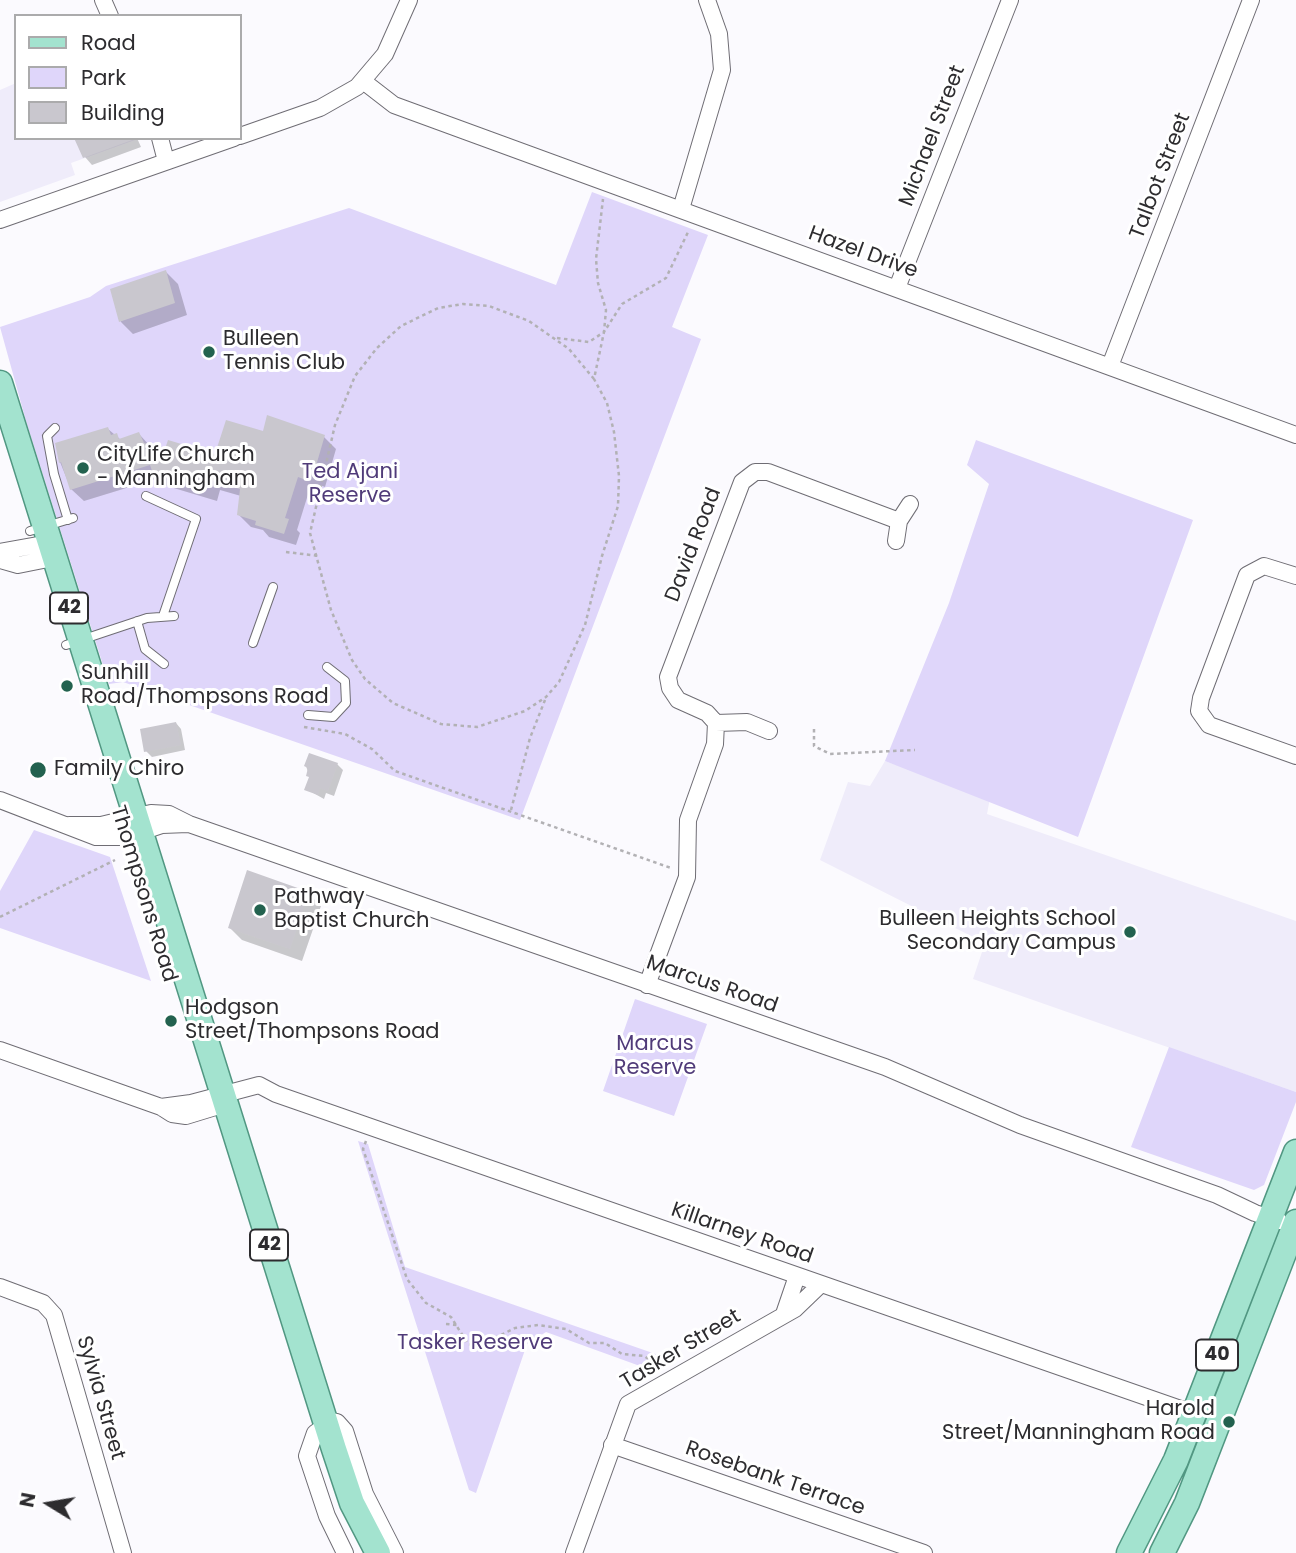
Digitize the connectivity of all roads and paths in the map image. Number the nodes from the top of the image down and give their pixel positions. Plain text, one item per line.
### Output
1 (409, 0) edge
2 (707, 0) edge
3 (1010, 0) edge
4 (1251, 0) edge
5 (367, 77) junction
6 (242, 135) edge
7 (161, 140) edge
8 (169, 140) edge
9 (228, 140) edge
10 (173, 159) junction
11 (603, 194) dead end
12 (675, 206) junction
13 (0, 220) edge
14 (691, 227) dead end
15 (897, 288) junction
16 (604, 332) junction
17 (553, 337) junction
18 (1110, 366) junction
19 (594, 379) junction
20 (0, 383) edge
21 (55, 428) dead end
22 (0, 434) edge
23 (1296, 435) edge
24 (146, 496) dead end
25 (910, 504) dead end
26 (899, 521) junction
27 (896, 541) dead end
28 (41, 545) junction
29 (0, 552) edge
30 (286, 552) dead end
31 (318, 556) junction
32 (0, 560) edge
33 (1296, 576) edge
34 (273, 587) dead end
35 (163, 616) junction
36 (174, 616) dead end
37 (137, 621) junction
38 (73, 643) junction
39 (253, 643) dead end
40 (164, 664) dead end
41 (327, 667) dead end
42 (546, 697) junction
43 (308, 715) dead end
44 (716, 723) junction
45 (301, 725) dead end
46 (814, 729) dead end
47 (769, 731) dead end
48 (915, 751) dead end
49 (1296, 756) edge
50 (0, 800) edge
51 (511, 810) junction
52 (131, 828) junction
53 (115, 860) dead end
54 (673, 869) dead end
55 (0, 917) edge
56 (647, 985) junction
57 (0, 1050) edge
58 (216, 1101) junction
59 (366, 1141) dead end
60 (1296, 1152) edge
61 (1217, 1195) junction
62 (1273, 1208) junction
63 (1296, 1222) edge
64 (797, 1276) junction
65 (821, 1284) junction
66 (0, 1287) edge
67 (784, 1314) junction
68 (446, 1324) dead end
69 (457, 1325) junction
70 (660, 1367) dead end
71 (1195, 1414) junction
72 (320, 1428) junction
73 (612, 1445) junction
74 (123, 1553) edge
75 (345, 1553) edge
76 (361, 1553) edge
77 (378, 1553) edge
78 (395, 1553) edge
79 (574, 1553) edge
80 (924, 1553) edge
81 (1129, 1553) edge
82 (1162, 1553) edge

1 - 5 street
2 - 12 street
3 - 15 street, Michael Street
4 - 18 street, Talbot Street
5 - 6 street
5 - 12 street, Hazel Drive
7 - 10 street
8 - 10 street
9 - 10 street
10 - 13 street
11 - 16 path
12 - 15 street, Hazel Drive
14 - 16 path
15 - 18 street, Hazel Drive
16 - 17 path
16 - 19 path
17 - 19 path
17 - 31 path
18 - 23 street, Hazel Drive
19 - 42 path
20 - 28 main road, Thompsons Road / 42
21 - 28 lane
22 - 28 main road, Thompsons Road / 42
24 - 35 lane
25 - 26 street
26 - 27 street
26 - 44 street, David Road
28 - 29 street
28 - 32 street
28 - 38 main road, Thompsons Road / 42
30 - 31 path
31 - 42 path
33 - 49 street
34 - 39 lane
35 - 36 lane
35 - 37 lane
37 - 38 lane
37 - 40 lane
38 - 52 main road, Thompsons Road / 42
41 - 43 lane
42 - 51 path
44 - 47 street
44 - 56 street
45 - 51 path
46 - 48 path
50 - 52 street, Marcus Road
51 - 54 path
52 - 56 street, Marcus Road
52 - 58 main road, Thompsons Road / 42
53 - 55 path
56 - 61 street, Marcus Road
57 - 58 street, Killarney Road
58 - 64 street, Killarney Road
58 - 72 main road, Thompsons Road / 42
59 - 69 path
60 - 62 main road, 40
61 - 62 street, Marcus Road
61 - 62 street, Marcus Road
62 - 63 street, Marcus Road
62 - 71 main road, 40
63 - 82 main road, 40
64 - 65 street, Killarney Road
64 - 67 street
65 - 67 street, Tasker Street
65 - 71 street, Killarney Road
66 - 74 street, Sylvia Street
67 - 73 street, Tasker Street
68 - 69 path
69 - 70 path
71 - 81 main road, 40
72 - 75 street, Thompsons Road
72 - 76 main road, Thompsons Road / 42
72 - 77 main road, Thompsons Road / 42
72 - 78 street
73 - 79 street, Tasker Street
73 - 80 street, Rosebank Terrace

